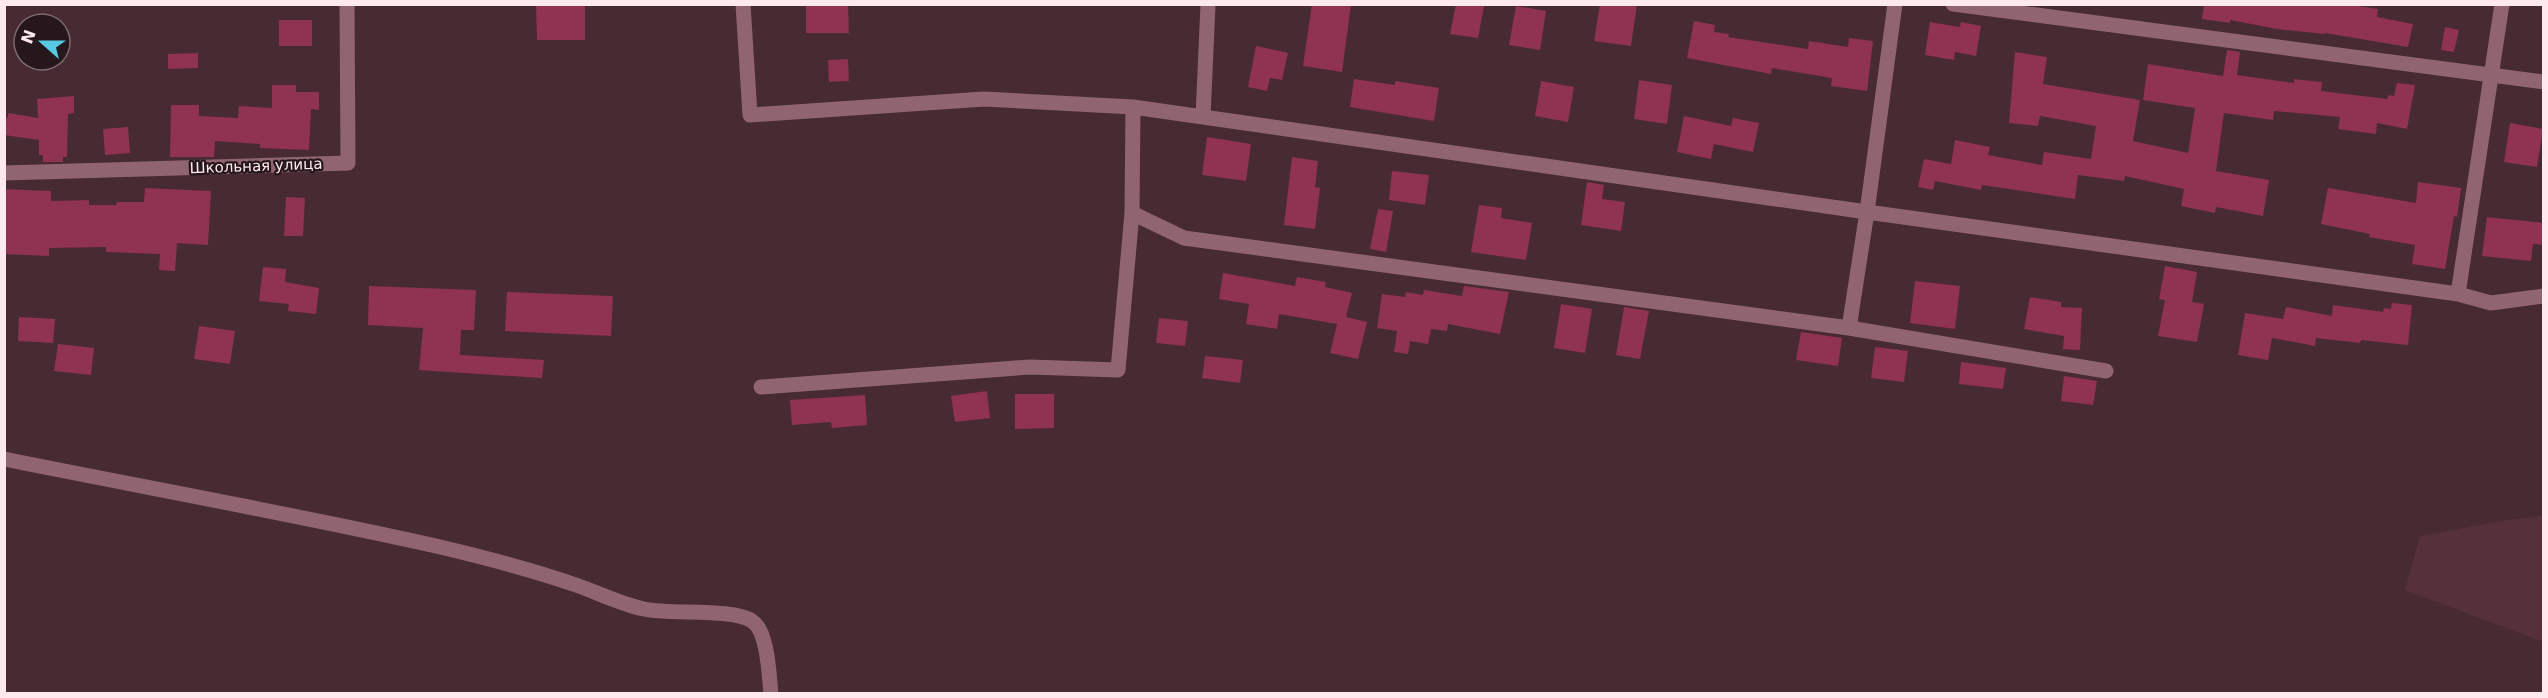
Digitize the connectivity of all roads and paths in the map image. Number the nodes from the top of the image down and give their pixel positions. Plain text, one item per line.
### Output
1 (347, 4) edge
2 (743, 4) edge
3 (1208, 4) edge
4 (1895, 4) edge
5 (1953, 4) edge
6 (2502, 4) edge
7 (2491, 74) junction
8 (2544, 82) edge
9 (1133, 107) junction
10 (1203, 117) junction
11 (4, 173) edge
12 (1867, 212) junction
13 (1132, 213) junction
14 (2458, 294) junction
15 (2544, 296) edge
16 (1849, 328) junction
17 (2106, 370) dead end
18 (761, 387) dead end
19 (4, 459) edge
20 (771, 693) edge

1 - 11 street, Школьная улица
2 - 9 street
3 - 10 street
4 - 12 street
5 - 7 street
6 - 7 street
7 - 8 street
7 - 14 street
9 - 10 street
9 - 13 street
10 - 12 street
12 - 14 street
12 - 16 street
13 - 16 street
13 - 18 street
14 - 15 street
16 - 17 street
19 - 20 street

